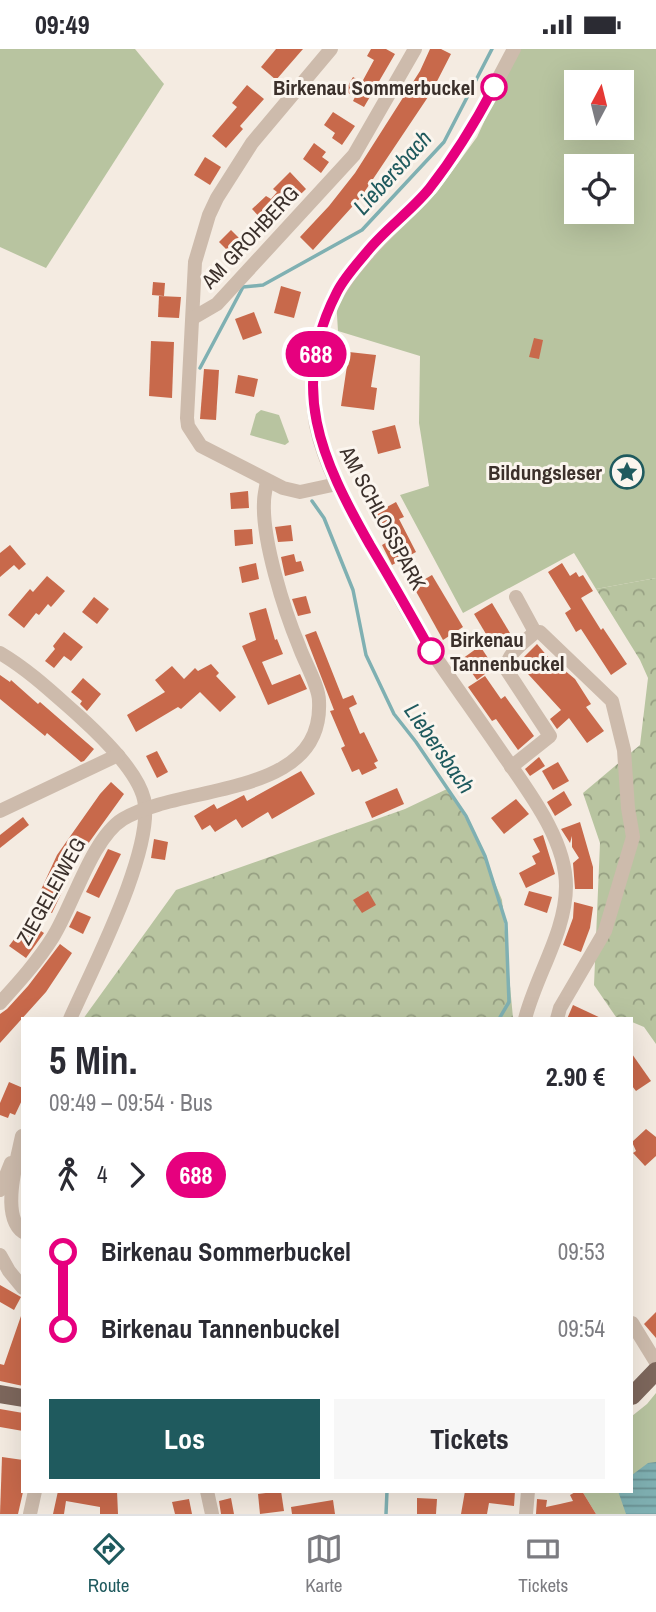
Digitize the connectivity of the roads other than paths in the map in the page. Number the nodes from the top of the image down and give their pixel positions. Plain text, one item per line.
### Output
1 (331, 49) edge
2 (415, 49) edge
3 (514, 49) edge
4 (193, 318) junction
5 (267, 481) junction
6 (337, 484) junction
7 (516, 597) dead end
8 (535, 632) junction
9 (0, 653) edge
10 (118, 755) junction
11 (511, 767) junction
12 (145, 809) junction
13 (0, 811) edge
14 (0, 1003) edge
15 (71, 1017) edge
16 (525, 1017) edge
17 (558, 1017) edge
18 (21, 1140) edge
19 (21, 1144) edge
20 (0, 1191) edge
21 (21, 1230) edge
22 (0, 1255) edge
23 (21, 1285) edge
24 (633, 1325) edge
25 (656, 1362) edge
26 (656, 1371) edge
27 (0, 1394) edge
28 (633, 1395) edge
29 (21, 1398) edge
30 (35, 1493) edge
31 (208, 1493) edge
32 (528, 1493) edge
33 (30, 1514) edge
34 (212, 1514) edge
35 (526, 1514) edge

1 - 4 street
2 - 4 street, AM GROHBERG
3 - 6 street, AM SCHLOSSPARK
4 - 5 street
5 - 6 street
5 - 12 street, ZIEGELEIWEG
6 - 11 street, AM SCHLOSSPARK
7 - 8 street
8 - 11 street
8 - 17 street
9 - 10 street
10 - 12 street
10 - 13 street
11 - 16 street, AM SCHLOSSPARK
12 - 14 street, ZIEGELEIWEG
12 - 15 street
18 - 20 street
19 - 21 street
22 - 23 street
24 - 25 street
26 - 28 main road
27 - 29 main road
30 - 33 street
31 - 34 street
32 - 35 street

